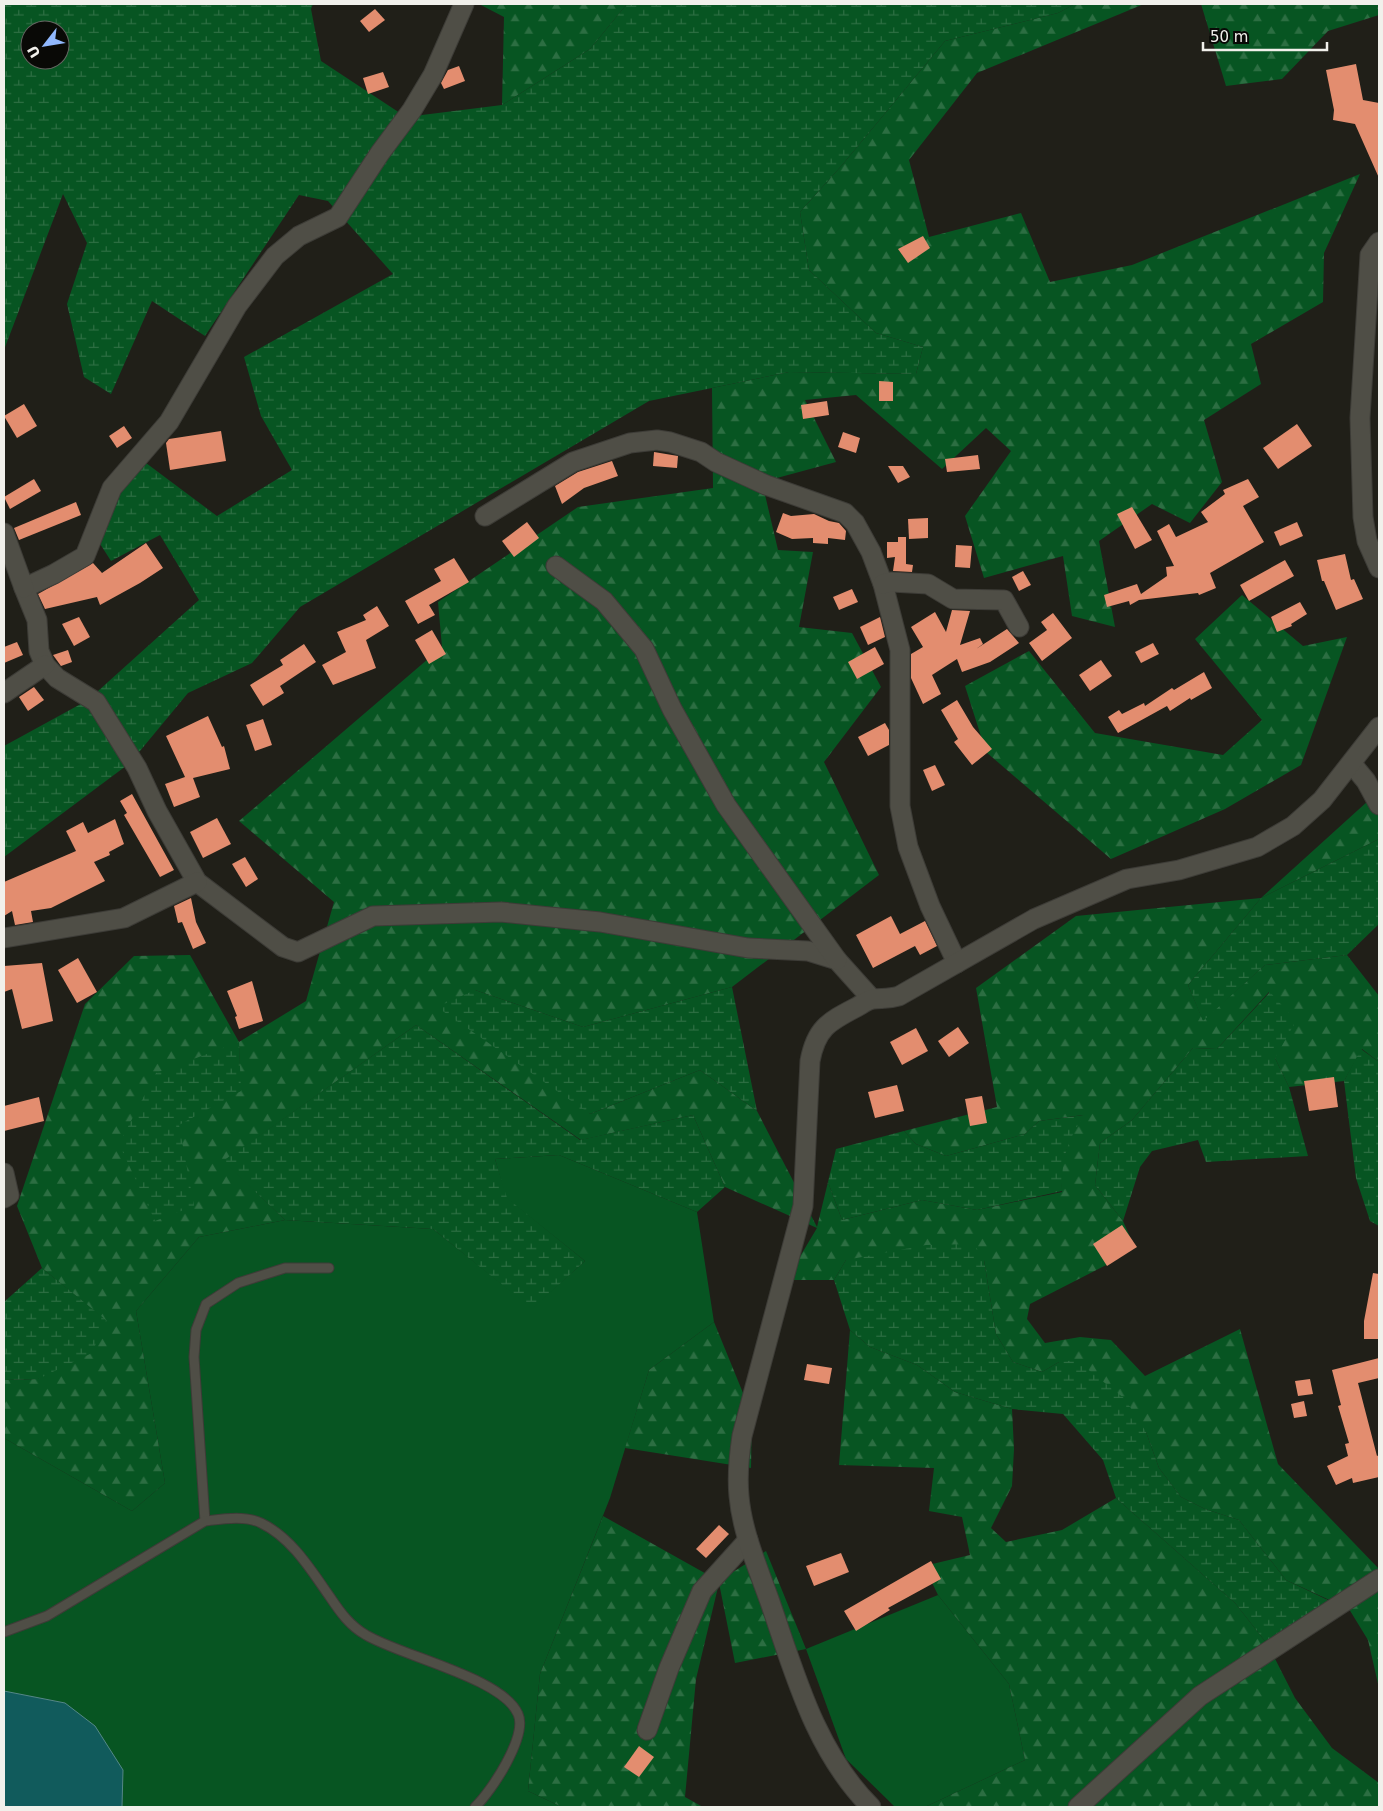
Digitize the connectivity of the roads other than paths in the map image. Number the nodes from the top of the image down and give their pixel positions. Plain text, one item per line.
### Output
1 (464, 4) edge
2 (1379, 242) edge
3 (485, 516) dead end
4 (4, 532) edge
5 (556, 566) dead end
6 (1379, 568) edge
7 (882, 584) junction
8 (24, 588) junction
9 (1019, 626) dead end
10 (45, 665) junction
11 (4, 693) edge
12 (1379, 727) edge
13 (1352, 764) junction
14 (1379, 805) edge
15 (197, 882) junction
16 (4, 938) edge
17 (837, 960) junction
18 (957, 963) junction
19 (872, 999) junction
20 (4, 1173) edge
21 (4, 1198) edge
22 (329, 1268) dead end
23 (205, 1521) junction
24 (748, 1540) junction
25 (1379, 1579) edge
26 (4, 1632) edge
27 (648, 1730) dead end
28 (475, 1807) edge
29 (871, 1807) edge
30 (1078, 1807) edge

1 - 8 street
2 - 6 street
3 - 7 street
4 - 8 street
5 - 17 street
7 - 9 street
7 - 18 street
8 - 10 street
10 - 11 street
10 - 15 street
12 - 13 street
13 - 14 street
13 - 18 street
15 - 16 street
15 - 17 street
17 - 19 street
18 - 19 street
19 - 24 street
20 - 21 street
22 - 23 lane
23 - 26 lane
23 - 28 lane
24 - 27 street
24 - 29 street
25 - 30 street

